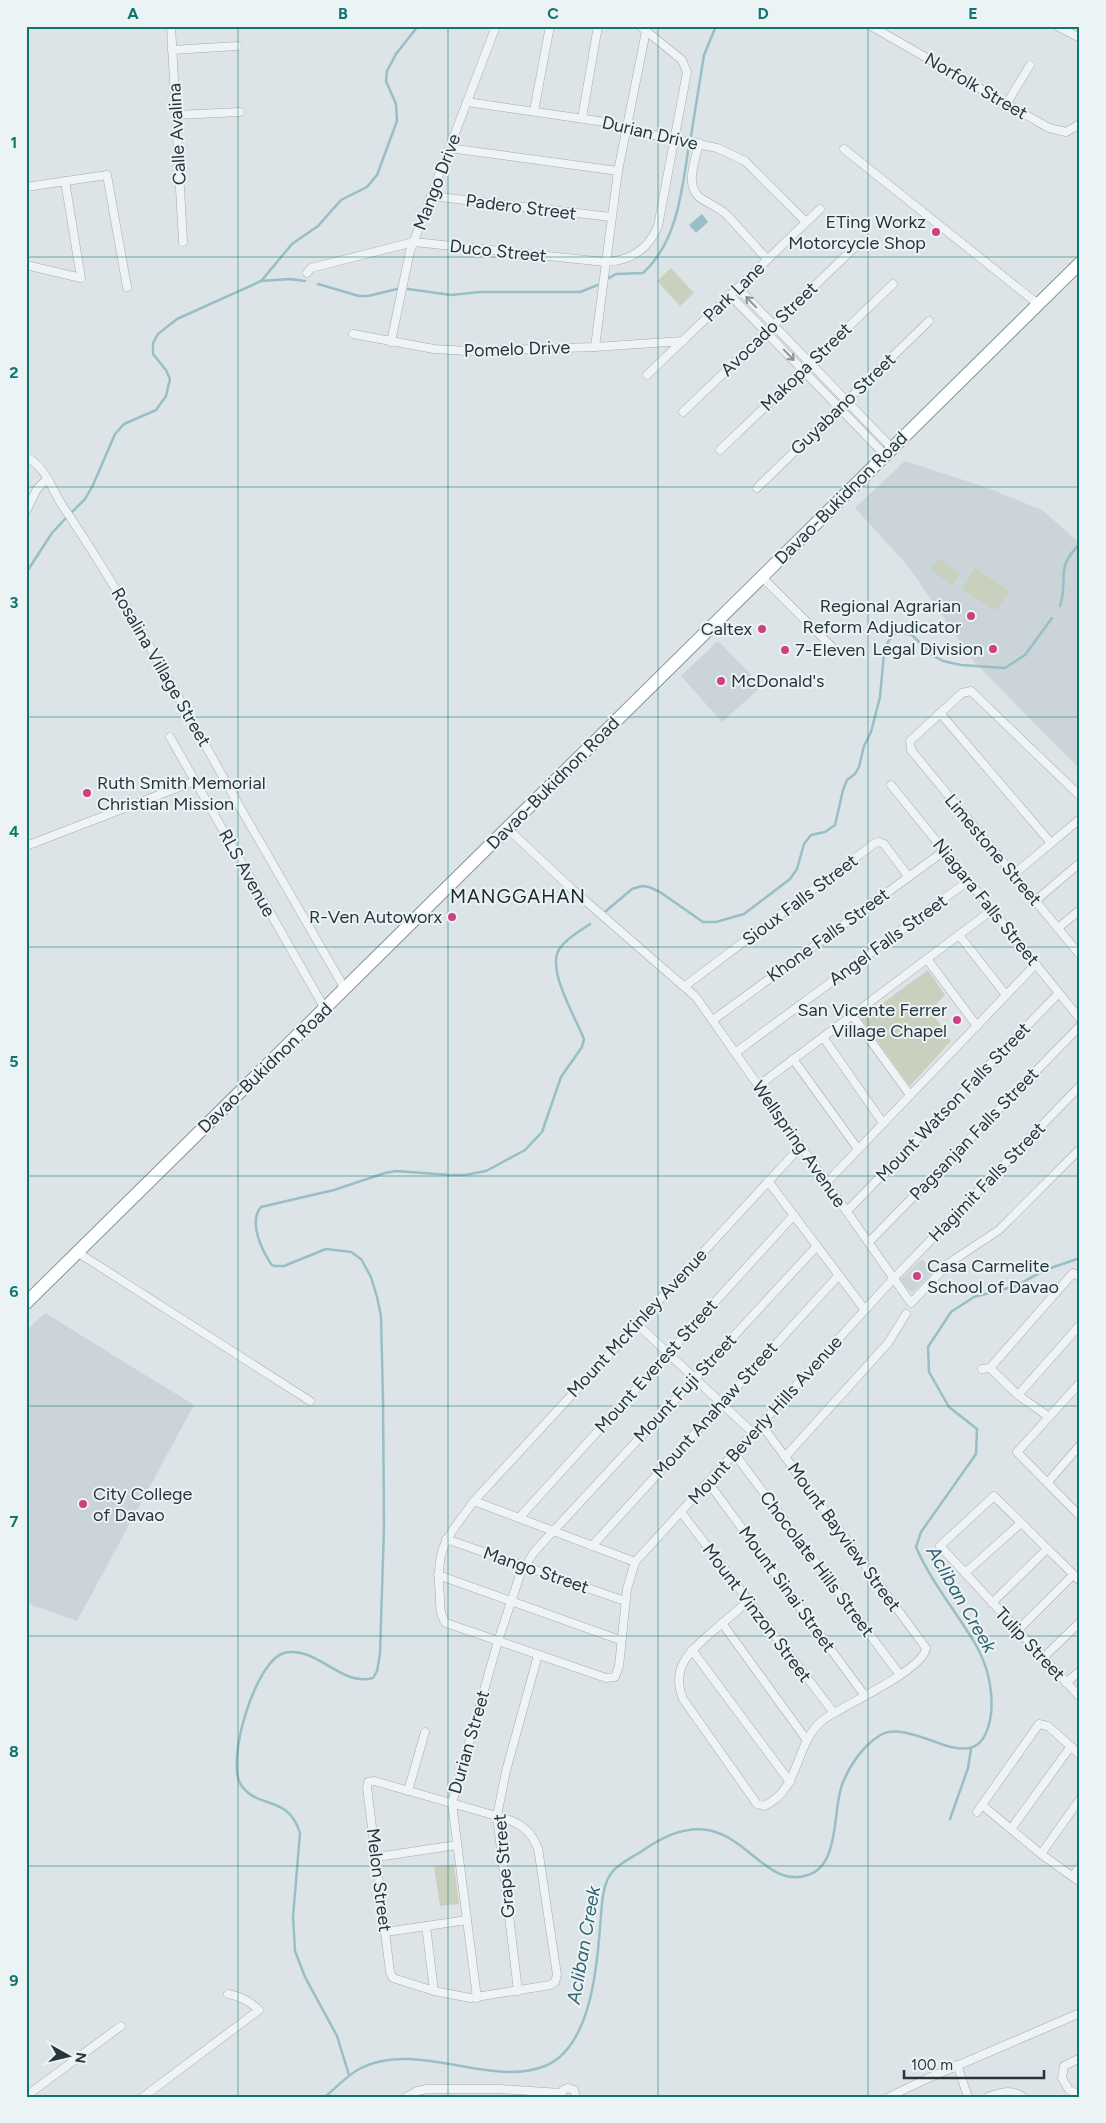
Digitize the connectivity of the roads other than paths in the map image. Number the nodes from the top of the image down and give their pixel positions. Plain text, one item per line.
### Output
1 (171, 26) edge
2 (496, 26) edge
3 (550, 26) edge
4 (598, 26) edge
5 (1056, 26) edge
6 (872, 27) edge
7 (643, 29) edge
8 (1080, 38) edge
9 (237, 46) dead end
10 (172, 50) junction
11 (1030, 65) dead end
12 (467, 102) junction
13 (1007, 103) junction
14 (534, 111) junction
15 (240, 112) dead end
16 (176, 115) junction
17 (582, 118) junction
18 (1080, 124) edge
19 (627, 128) junction
20 (675, 139) junction
21 (699, 144) junction
22 (450, 148) junction
23 (844, 149) dead end
24 (618, 171) junction
25 (65, 181) junction
26 (26, 187) edge
27 (431, 196) junction
28 (820, 209) dead end
29 (611, 217) junction
30 (806, 222) junction
31 (183, 242) dead end
32 (414, 242) junction
33 (856, 246) dead end
34 (768, 259) junction
35 (605, 262) junction
36 (1080, 263) edge
37 (26, 265) edge
38 (307, 273) dead end
39 (893, 284) dead end
40 (127, 287) dead end
41 (738, 288) junction
42 (730, 295) junction
43 (1038, 304) junction
44 (929, 321) dead end
45 (773, 325) junction
46 (766, 332) junction
47 (353, 334) dead end
48 (683, 341) junction
49 (391, 342) junction
50 (595, 347) junction
51 (810, 363) junction
52 (803, 370) junction
53 (647, 375) dead end
54 (846, 401) junction
55 (839, 408) junction
56 (683, 412) dead end
57 (870, 425) junction
58 (863, 432) junction
59 (720, 450) dead end
60 (888, 451) junction
61 (26, 457) edge
62 (46, 479) junction
63 (757, 488) dead end
64 (26, 511) edge
65 (762, 576) junction
66 (831, 646) dead end
67 (940, 713) junction
68 (170, 736) dead end
69 (195, 781) junction
70 (891, 786) dead end
71 (1080, 796) edge
72 (1080, 819) edge
73 (507, 828) junction
74 (1051, 843) junction
75 (26, 846) edge
76 (944, 851) junction
77 (1080, 863) edge
78 (1013, 875) junction
79 (908, 876) junction
80 (968, 881) junction
81 (1034, 901) junction
82 (992, 910) junction
83 (1080, 910) edge
84 (1058, 928) junction
85 (959, 935) junction
86 (1080, 954) edge
87 (927, 959) junction
88 (1036, 964) junction
89 (685, 986) junction
90 (346, 989) junction
91 (1059, 993) junction
92 (1006, 994) junction
93 (325, 1010) junction
94 (852, 1015) junction
95 (1080, 1019) edge
96 (713, 1020) junction
97 (977, 1026) junction
98 (1080, 1026) edge
99 (823, 1037) junction
100 (735, 1053) junction
101 (793, 1059) junction
102 (758, 1086) junction
103 (1080, 1086) edge
104 (910, 1095) junction
105 (883, 1123) junction
106 (802, 1146) junction
107 (858, 1149) junction
108 (1080, 1149) edge
109 (768, 1181) junction
110 (827, 1182) junction
111 (847, 1211) junction
112 (794, 1215) junction
113 (869, 1242) junction
114 (817, 1246) junction
115 (77, 1252) junction
116 (839, 1275) junction
117 (1076, 1275) edge
118 (894, 1278) junction
119 (26, 1303) edge
120 (865, 1310) junction
121 (906, 1314) dead end
122 (637, 1324) junction
123 (1080, 1324) edge
124 (668, 1353) junction
125 (694, 1378) junction
126 (1080, 1383) edge
127 (1018, 1395) junction
128 (310, 1400) dead end
129 (721, 1403) junction
130 (1049, 1417) junction
131 (761, 1424) junction
132 (753, 1433) junction
133 (1080, 1445) edge
134 (734, 1453) junction
135 (785, 1457) junction
136 (708, 1482) junction
137 (1048, 1482) junction
138 (474, 1501) junction
139 (1080, 1503) edge
140 (681, 1512) junction
141 (1077, 1513) edge
142 (519, 1518) junction
143 (1021, 1523) junction
144 (554, 1531) junction
145 (446, 1539) junction
146 (592, 1546) junction
147 (1047, 1549) junction
148 (635, 1562) junction
149 (524, 1566) junction
150 (965, 1573) junction
151 (1073, 1575) junction
152 (438, 1576) junction
153 (1080, 1581) edge
154 (625, 1601) junction
155 (748, 1601) junction
156 (512, 1602) junction
157 (992, 1603) junction
158 (1080, 1622) edge
159 (722, 1623) junction
160 (1018, 1630) junction
161 (620, 1640) junction
162 (498, 1641) junction
163 (692, 1650) junction
164 (538, 1655) junction
165 (1043, 1658) junction
166 (1080, 1671) edge
167 (900, 1675) junction
168 (1066, 1683) junction
169 (865, 1696) junction
170 (1080, 1697) edge
171 (834, 1713) junction
172 (425, 1732) dead end
173 (806, 1739) junction
174 (1071, 1746) junction
175 (1080, 1755) edge
176 (790, 1782) junction
177 (408, 1791) junction
178 (1080, 1800) edge
179 (452, 1803) junction
180 (982, 1805) junction
181 (977, 1812) dead end
182 (496, 1816) junction
183 (1011, 1829) junction
184 (457, 1845) junction
185 (1041, 1854) junction
186 (377, 1858) junction
187 (1080, 1866) edge
188 (1072, 1876) junction
189 (1080, 1882) edge
190 (467, 1920) junction
191 (426, 1926) junction
192 (386, 1932) junction
193 (434, 1991) junction
194 (518, 1991) junction
195 (228, 1994) dead end
196 (477, 1998) junction
197 (1080, 2013) edge
198 (121, 2026) dead end
199 (1080, 2058) edge
200 (957, 2065) junction
201 (561, 2095) edge
202 (1080, 2095) edge
203 (26, 2096) edge
204 (143, 2097) edge
205 (406, 2097) edge
206 (576, 2097) edge
207 (889, 2097) edge
208 (968, 2097) edge
209 (988, 2097) edge
210 (1023, 2097) edge

1 - 10 street, Calle Avalina
2 - 12 street, Mango Drive
3 - 14 street
4 - 17 street
5 - 8 street
6 - 13 street, Norfolk Street
7 - 19 street
7 - 20 street, Duco Street
9 - 10 street
10 - 16 street, Calle Avalina
11 - 13 street
12 - 14 street, Durian Drive
12 - 22 street, Mango Drive
13 - 18 street, Norfolk Street
14 - 17 street, Durian Drive
15 - 16 street
16 - 31 street, Calle Avalina
17 - 19 street, Durian Drive
19 - 20 street, Durian Drive
19 - 24 street
20 - 21 street, Durian Drive
20 - 35 street, Duco Street
21 - 30 street, Durian Drive
21 - 34 street
22 - 24 street
22 - 27 street, Mango Drive
23 - 43 street
24 - 29 street
25 - 26 street
25 - 37 street
25 - 40 street
27 - 29 street, Padero Street
27 - 32 street, Mango Drive
28 - 30 street, Park Lane
29 - 35 street
30 - 34 street, Park Lane
32 - 35 street, Duco Street
32 - 38 street, Duco Street
32 - 49 street, Mango Drive
33 - 45 street, Avocado Street
34 - 41 street, Park Lane
35 - 50 street
36 - 43 highway, Davao-Bukidnon Road
39 - 51 street, Makopa Street
41 - 42 street, Park Lane
45 -> 41 street
42 - 46 street
42 - 48 street, Park Lane
43 - 60 highway, Davao-Bukidnon Road
44 - 54 street, Guyabano Street
45 - 46 street, Avocado Street
45 - 51 street
46 -> 52 street
46 - 56 street, Avocado Street
47 - 49 street, Pomelo Drive
48 - 50 street, Pomelo Drive
48 - 53 street, Park Lane
49 - 50 street, Pomelo Drive
51 - 52 street, Makopa Street
51 - 54 street
52 - 55 street
52 - 59 street, Makopa Street
54 - 55 street, Guyabano Street
54 - 57 street
55 - 58 street
55 - 63 street, Guyabano Street
57 - 58 street
57 - 60 street
58 - 60 street
60 - 65 highway, Davao-Bukidnon Road
61 - 62 street, Rosalina Village Street
62 - 64 street
62 - 90 street, Rosalina Village Street
65 - 66 street
65 - 73 highway, Davao-Bukidnon Road
67 - 71 street
67 - 74 street
67 - 78 street, Limestone Street
68 - 69 street, RLS Avenue
69 - 75 street
69 - 93 street, RLS Avenue
70 - 76 street, Niagara Falls Street
72 - 74 street
73 - 89 street, Wellspring Avenue
73 - 90 highway, Davao-Bukidnon Road
74 - 78 street
76 - 79 street, Khone Falls Street
76 - 80 street, Niagara Falls Street
77 - 81 street
78 - 81 street, Limestone Street
79 - 89 street, Sioux Falls Street
79 - 96 street, Khone Falls Street
80 - 82 street, Niagara Falls Street
80 - 100 street, Angel Falls Street
81 - 84 street, Limestone Street
82 - 85 street
82 - 88 street, Niagara Falls Street
83 - 84 street
84 - 86 street, Limestone Street
85 - 87 street
85 - 92 street
87 - 94 street
87 - 97 street
88 - 91 street, Niagara Falls Street
88 - 92 street
89 - 96 street, Wellspring Avenue
90 - 93 highway, Davao-Bukidnon Road
91 - 95 street, Niagara Falls Street
91 - 111 street, Mount Watson Falls Street
92 - 97 street
93 - 115 highway, Davao-Bukidnon Road
94 - 99 street
94 - 104 street
96 - 100 street, Wellspring Avenue
97 - 104 street
98 - 113 street, Pagsanjan Falls Street
99 - 101 street
99 - 105 street
100 - 102 street, Wellspring Avenue
101 - 102 street
101 - 107 street
102 - 106 street, Wellspring Avenue
103 - 118 street, Hagimit Falls Street
104 - 105 street
105 - 107 street
106 - 109 street, Mount McKinley Avenue
106 - 110 street, Wellspring Avenue
107 - 110 street
108 - 118 street, Wellspring Avenue
109 - 112 street
109 - 122 street, Mount McKinley Avenue
110 - 111 street, Wellspring Avenue
111 - 113 street, Wellspring Avenue
112 - 114 street
112 - 124 street, Mount Everest Street
113 - 118 street, Wellspring Avenue
114 - 116 street
114 - 125 street, Mount Fuji Street
115 - 119 highway, Davao-Bukidnon Road
115 - 128 street
116 - 120 street
116 - 129 street, Mount Anahaw Street
117 - 127 street
118 - 120 street, Mount Beverly Hills Avenue
120 - 131 street, Mount Beverly Hills Avenue
121 - 135 street
122 - 124 street
122 - 138 street, Mount McKinley Avenue
123 - 127 street
124 - 125 street
124 - 142 street, Mount Everest Street
125 - 129 street
125 - 144 street, Mount Fuji Street
126 - 130 street
127 - 130 street
129 - 132 street
129 - 146 street, Mount Anahaw Street
130 - 137 street
131 - 132 street, Mount Beverly Hills Avenue
131 - 135 street, Mount Bayview Street
132 - 134 street, Mount Beverly Hills Avenue
133 - 137 street
134 - 136 street, Mount Beverly Hills Avenue
134 - 167 street, Chocolate Hills Street
135 - 167 street, Mount Bayview Street
136 - 140 street, Mount Beverly Hills Avenue
136 - 169 street, Mount Sinai Street
137 - 141 street
138 - 142 street
138 - 145 street, Mount McKinley Avenue
139 - 141 street
140 - 148 street, Mount Beverly Hills Avenue
140 - 155 street, Mount Vinzon Street
142 - 144 street
143 - 147 street
143 - 150 street
143 - 150 street, Tulip Street
144 - 146 street
144 - 149 street, Durian Street
145 - 149 street, Mango Street
145 - 152 street
146 - 148 street
147 - 151 street
147 - 157 street
148 - 154 street
149 - 154 street, Mango Street
149 - 156 street, Durian Street
150 - 157 street, Tulip Street
151 - 153 street
151 - 160 street
152 - 156 street
152 - 162 street
154 - 161 street
155 - 159 street
155 - 171 street, Mount Vinzon Street
156 - 161 street
156 - 162 street, Durian Street
157 - 160 street, Tulip Street
158 - 165 street
159 - 163 street
159 - 173 street
160 - 165 street, Tulip Street
161 - 164 street
162 - 164 street
162 - 179 street, Durian Street
163 - 176 street
163 - 176 street
164 - 182 street, Grape Street
165 - 168 street, Tulip Street
166 - 168 street
167 - 169 street
168 - 170 street, Tulip Street
169 - 171 street
171 - 173 street
172 - 177 street
173 - 176 street
174 - 175 street
174 - 180 street
174 - 183 street
177 - 179 street
177 - 186 street, Melon Street
178 - 185 street
179 - 182 street
179 - 184 street, Durian Street
180 - 181 street
180 - 183 street
182 - 194 street, Grape Street
182 - 194 street
183 - 185 street
184 - 186 street
184 - 190 street, Durian Street
185 - 188 street
186 - 192 street, Melon Street
187 - 188 street
188 - 189 street
190 - 191 street
190 - 196 street, Durian Street
191 - 192 street
191 - 193 street
192 - 193 street, Melon Street
193 - 196 street
194 - 196 street
195 - 204 street
197 - 200 street
198 - 203 street
199 - 202 street
200 - 207 street
200 - 208 street
201 - 205 street
201 - 206 street
209 - 210 street

